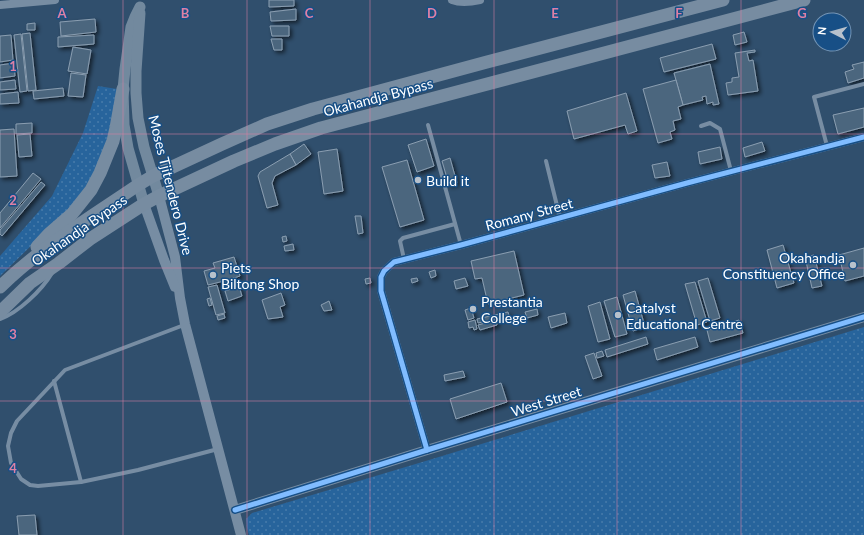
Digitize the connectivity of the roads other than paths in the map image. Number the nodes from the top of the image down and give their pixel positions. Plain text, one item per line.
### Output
1 (55, 0) edge
2 (452, 0) edge
3 (480, 0) edge
4 (724, 0) edge
5 (804, 0) edge
6 (140, 3) edge
7 (0, 4) edge
8 (864, 84) edge
9 (123, 89) junction
10 (428, 125) dead end
11 (701, 126) dead end
12 (864, 137) edge
13 (827, 147) junction
14 (546, 161) dead end
15 (731, 172) junction
16 (153, 176) junction
17 (138, 185) junction
18 (159, 196) junction
19 (144, 204) junction
20 (560, 218) junction
21 (455, 224) junction
22 (462, 245) junction
23 (404, 259) junction
24 (59, 263) junction
25 (12, 275) junction
26 (0, 287) edge
27 (180, 298) junction
28 (0, 312) edge
29 (864, 317) edge
30 (0, 319) edge
31 (185, 324) junction
32 (54, 381) junction
33 (218, 449) junction
34 (427, 450) junction
35 (81, 482) junction
36 (235, 510) junction
37 (241, 535) edge

1 - 7 street
2 - 3 street
4 - 16 highway, Okahandja Bypass
5 - 18 highway, Okahandja Bypass
6 - 9 main road, Moses Tjitendero Drive
6 - 16 main road, Moses Tjitendero Drive
8 - 13 lane
9 - 17 main road, Moses Tjitendero Drive
9 - 25 highway
10 - 21 lane
11 - 15 lane
12 - 13 street, Romany Street
13 - 15 street, Romany Street
14 - 20 lane
15 - 20 street, Romany Street
16 - 17 highway, Okahandja Bypass
16 - 18 main road, Moses Tjitendero Drive
17 - 19 main road, Moses Tjitendero Drive
17 - 25 highway, Okahandja Bypass
18 - 19 highway, Okahandja Bypass
18 - 27 street, Moses Tjitendero Drive
19 - 24 highway, Okahandja Bypass
19 - 27 street, Moses Tjitendero Drive
20 - 22 street, Romany Street
21 - 22 lane
21 - 23 lane
22 - 23 street, Romany Street
23 - 34 street, Romany Street
24 - 28 highway, Okahandja Bypass
24 - 30 lane
25 - 26 highway, Okahandja Bypass
27 - 31 street, Moses Tjitendero Drive
29 - 34 street, West Street
31 - 32 lane
31 - 33 street, Moses Tjitendero Drive
32 - 35 lane
32 - 35 lane
33 - 35 lane
33 - 36 street, Moses Tjitendero Drive
34 - 36 street, West Street
36 - 37 street, Moses Tjitendero Drive

